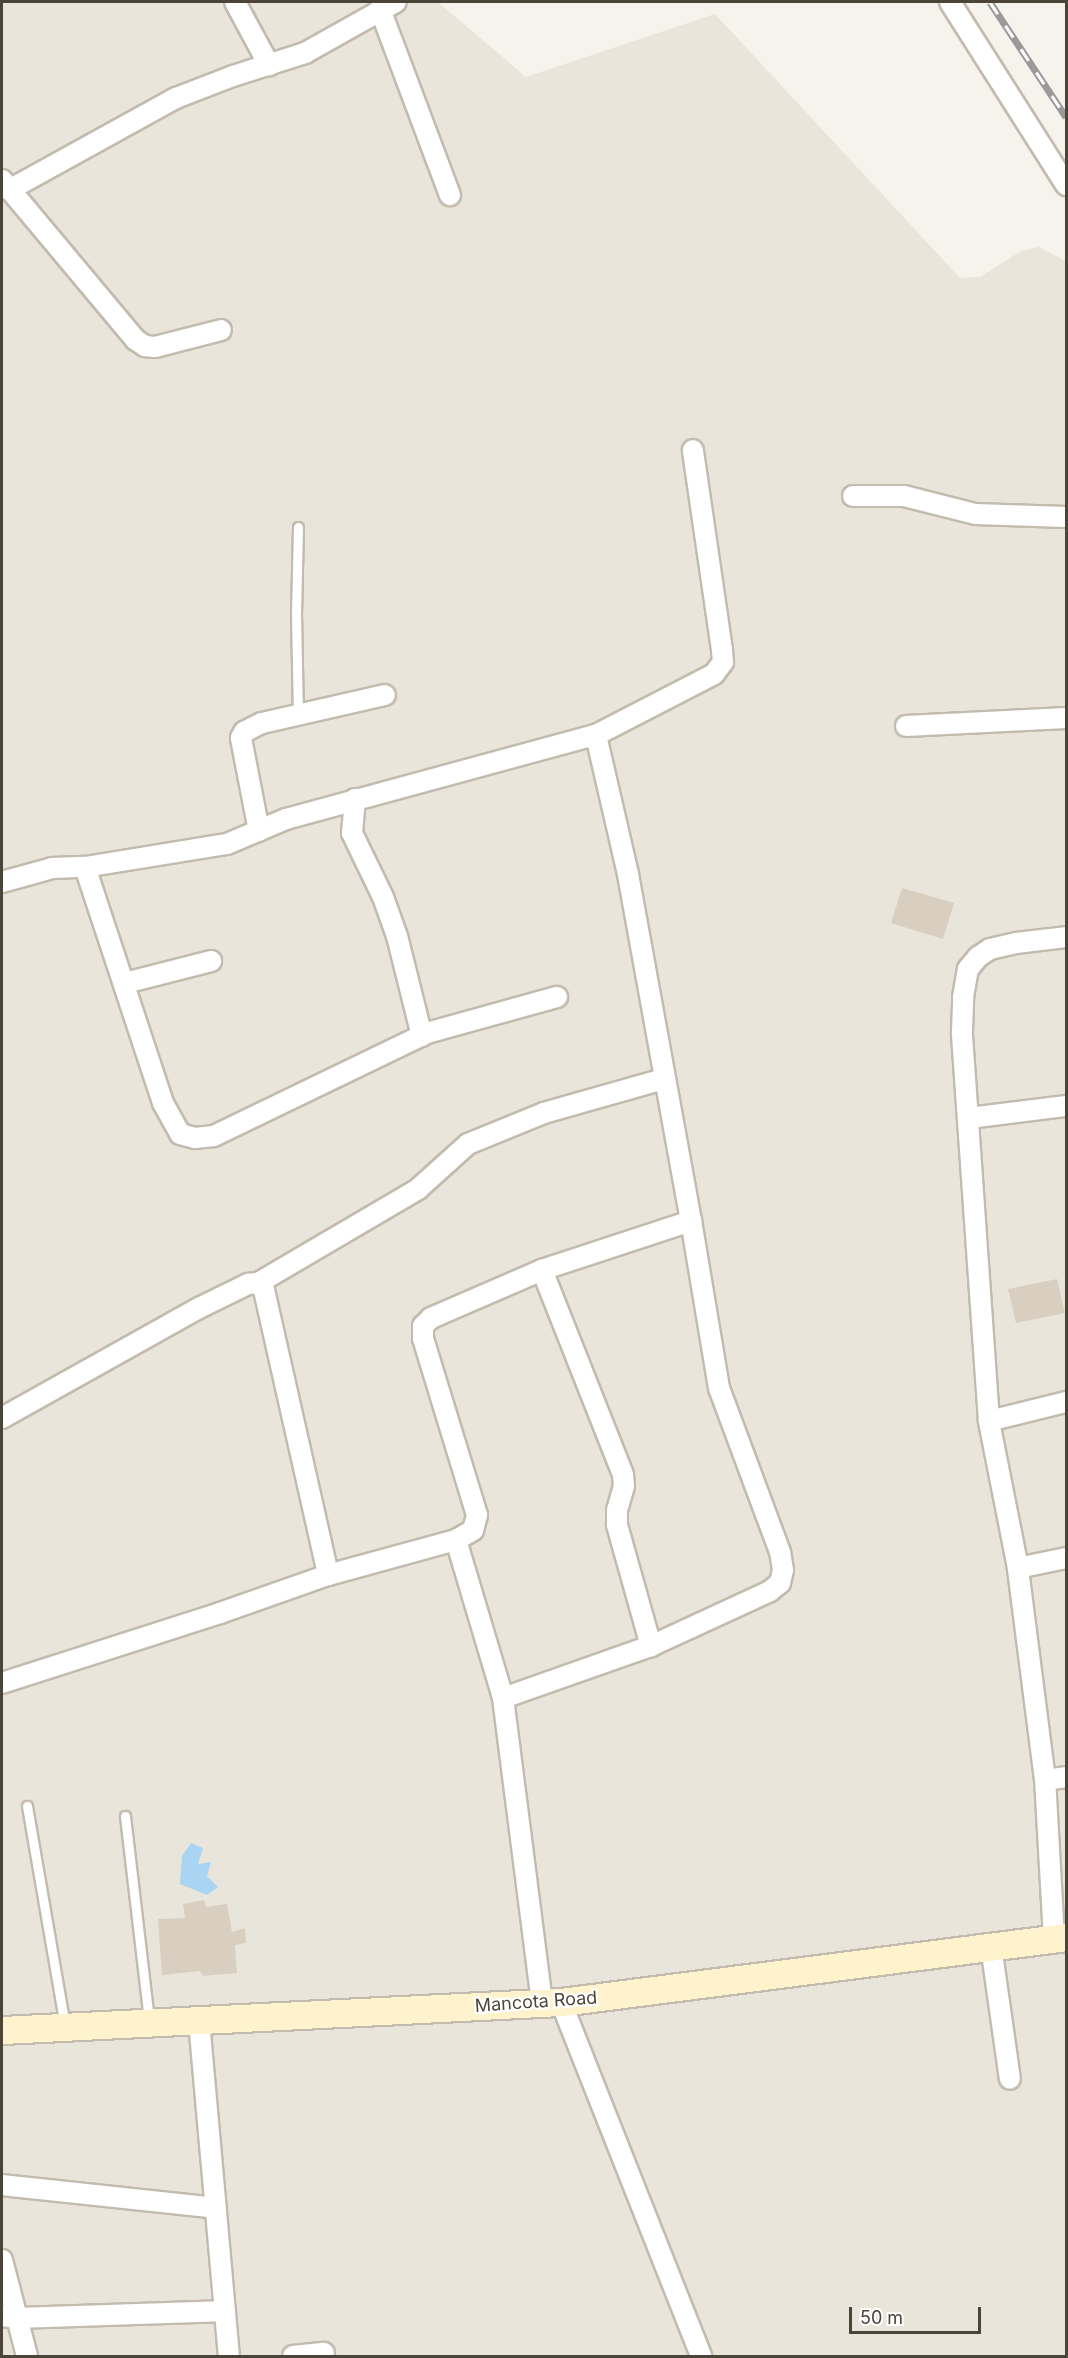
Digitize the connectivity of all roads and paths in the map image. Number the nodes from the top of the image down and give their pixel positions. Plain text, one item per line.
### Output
1 (235, 2) edge
2 (950, 2) edge
3 (388, 5) edge
4 (269, 65) junction
5 (5, 185) edge
6 (1066, 185) edge
7 (450, 195) dead end
8 (221, 330) dead end
9 (693, 450) dead end
10 (853, 496) dead end
11 (1066, 517) edge
12 (298, 528) dead end
13 (385, 695) dead end
14 (298, 715) junction
15 (1066, 718) edge
16 (906, 726) dead end
17 (596, 735) junction
18 (355, 799) junction
19 (259, 831) junction
20 (85, 867) junction
21 (2, 882) edge
22 (1066, 937) edge
23 (211, 961) dead end
24 (125, 984) junction
25 (557, 997) dead end
26 (422, 1036) junction
27 (663, 1079) junction
28 (1066, 1106) edge
29 (969, 1118) junction
30 (691, 1221) junction
31 (542, 1270) junction
32 (258, 1283) junction
33 (1066, 1401) edge
34 (2, 1418) edge
35 (989, 1420) junction
36 (456, 1540) junction
37 (1066, 1558) edge
38 (1018, 1568) junction
39 (328, 1575) junction
40 (651, 1646) junction
41 (2, 1683) edge
42 (503, 1698) junction
43 (1066, 1777) edge
44 (1045, 1780) junction
45 (27, 1806) dead end
46 (125, 1816) dead end
47 (1060, 1938) edge
48 (991, 1946) junction
49 (551, 2003) junction
50 (199, 2021) junction
51 (149, 2023) junction
52 (66, 2027) junction
53 (2, 2030) edge
54 (1010, 2079) dead end
55 (2, 2185) edge
56 (216, 2208) junction
57 (2, 2260) edge
58 (225, 2311) junction
59 (10, 2317) edge
60 (324, 2353) dead end
61 (27, 2356) edge
62 (229, 2356) edge
63 (293, 2356) edge
64 (701, 2356) edge

1 - 4 street
2 - 6 street
3 - 4 street
3 - 7 street
4 - 5 street
5 - 8 street
9 - 17 street
10 - 11 street
12 - 14 lane
13 - 14 street
14 - 19 street
15 - 16 street
17 - 18 street
17 - 27 street
18 - 19 street
18 - 26 street
19 - 20 street
20 - 21 street
20 - 24 street
22 - 29 street
23 - 24 street
24 - 26 street
25 - 26 street
27 - 30 street
27 - 32 street
28 - 29 street
29 - 35 street
30 - 31 street
30 - 40 street
31 - 36 street
31 - 40 street
32 - 34 street
32 - 39 street
33 - 35 street
35 - 38 street
36 - 39 street
36 - 42 street
37 - 38 street
38 - 44 street
39 - 41 street
40 - 42 street
42 - 49 street
43 - 44 street
44 - 47 street
45 - 52 lane
46 - 51 lane
47 - 48 main road, Mancota Road
48 - 49 main road, Mancota Road
48 - 54 street
49 - 50 main road, Mancota Road
49 - 64 street
50 - 51 main road, Mancota Road
50 - 56 street
51 - 52 main road, Mancota Road
52 - 53 main road, Mancota Road
55 - 56 street
56 - 58 street
57 - 59 street
58 - 59 street
58 - 62 street
59 - 61 street
60 - 63 street

